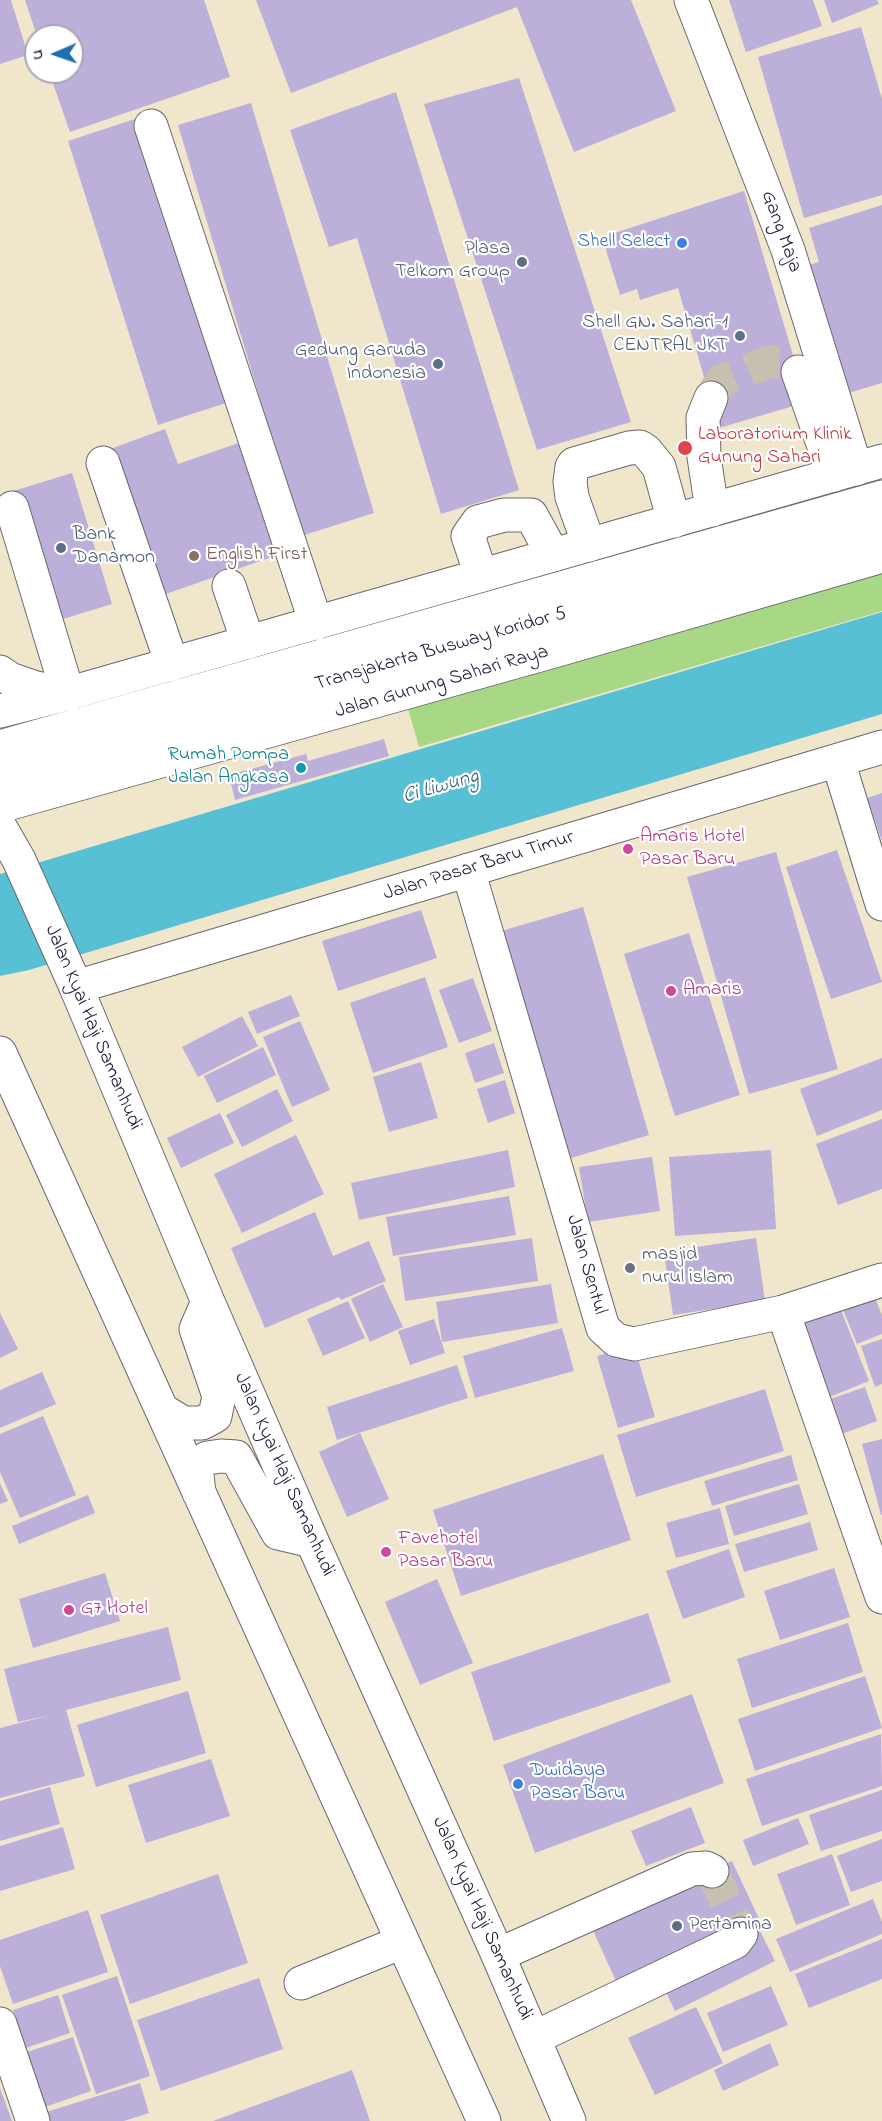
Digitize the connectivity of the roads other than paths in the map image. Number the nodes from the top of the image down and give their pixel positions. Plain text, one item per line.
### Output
1 (691, 0) edge
2 (151, 126) dead end
3 (798, 372) tunnel mouth
4 (711, 398) tunnel mouth
5 (103, 463) dead end
6 (857, 468) edge
7 (882, 497) edge
8 (12, 508) dead end
9 (712, 510) junction
10 (674, 521) junction
11 (882, 524) edge
12 (589, 545) junction
13 (553, 555) junction
14 (882, 556) edge
15 (481, 576) junction
16 (228, 586) dead end
17 (316, 623) junction
18 (248, 642) junction
19 (172, 664) junction
20 (0, 672) edge
21 (68, 694) junction
22 (0, 711) edge
23 (0, 747) edge
24 (882, 747) edge
25 (838, 760) junction
26 (0, 776) edge
27 (0, 806) edge
28 (0, 827) edge
29 (468, 870) junction
30 (882, 904) edge
31 (70, 976) junction
32 (0, 1053) edge
33 (882, 1280) edge
34 (208, 1302) junction
35 (783, 1312) junction
36 (162, 1410) junction
37 (199, 1493) junction
38 (312, 1541) junction
39 (882, 1597) edge
40 (712, 1871) dead end
41 (741, 1934) dead end
42 (402, 1942) junction
43 (498, 1955) junction
44 (301, 1983) dead end
45 (0, 2024) edge
46 (534, 2038) junction
47 (33, 2121) edge
48 (484, 2121) edge
49 (569, 2121) edge

1 - 6 main road, Gang Maja
2 - 17 main road
3 - 6 main road
4 - 9 main road
5 - 19 main road
6 - 9 main road
7 - 23 main road, Transjakarta Busway Koridor 5
8 - 21 main road
9 - 10 main road
10 - 12 main road
10 - 12 main road
11 - 26 main road, Transjakarta Busway Koridor 5
12 - 13 main road
13 - 15 main road
13 - 15 main road
14 - 27 main road, Jalan Gunung Sahari Raya
15 - 17 main road
16 - 18 main road
17 - 18 main road
18 - 19 main road
19 - 21 main road
20 - 21 main road
21 - 22 main road
24 - 25 main road, Jalan Pasar Baru Timur
25 - 29 main road, Jalan Pasar Baru Timur
25 - 30 main road
28 - 31 main road, Jalan Kyai Haji Samanhudi
29 - 31 main road, Jalan Pasar Baru Timur
29 - 35 main road, Jalan Sentul
31 - 34 main road, Jalan Kyai Haji Samanhudi
32 - 36 main road
33 - 35 main road, Jalan Sentul
34 - 36 main road
34 - 38 main road, Jalan Kyai Haji Samanhudi
35 - 39 main road
36 - 37 main road
37 - 38 main road
37 - 42 main road
38 - 43 main road, Jalan Kyai Haji Samanhudi
40 - 43 main road
41 - 46 main road
42 - 44 main road
42 - 48 main road
43 - 46 main road, Jalan Kyai Haji Samanhudi
45 - 47 main road
46 - 49 main road, Jalan Kyai Haji Samanhudi

